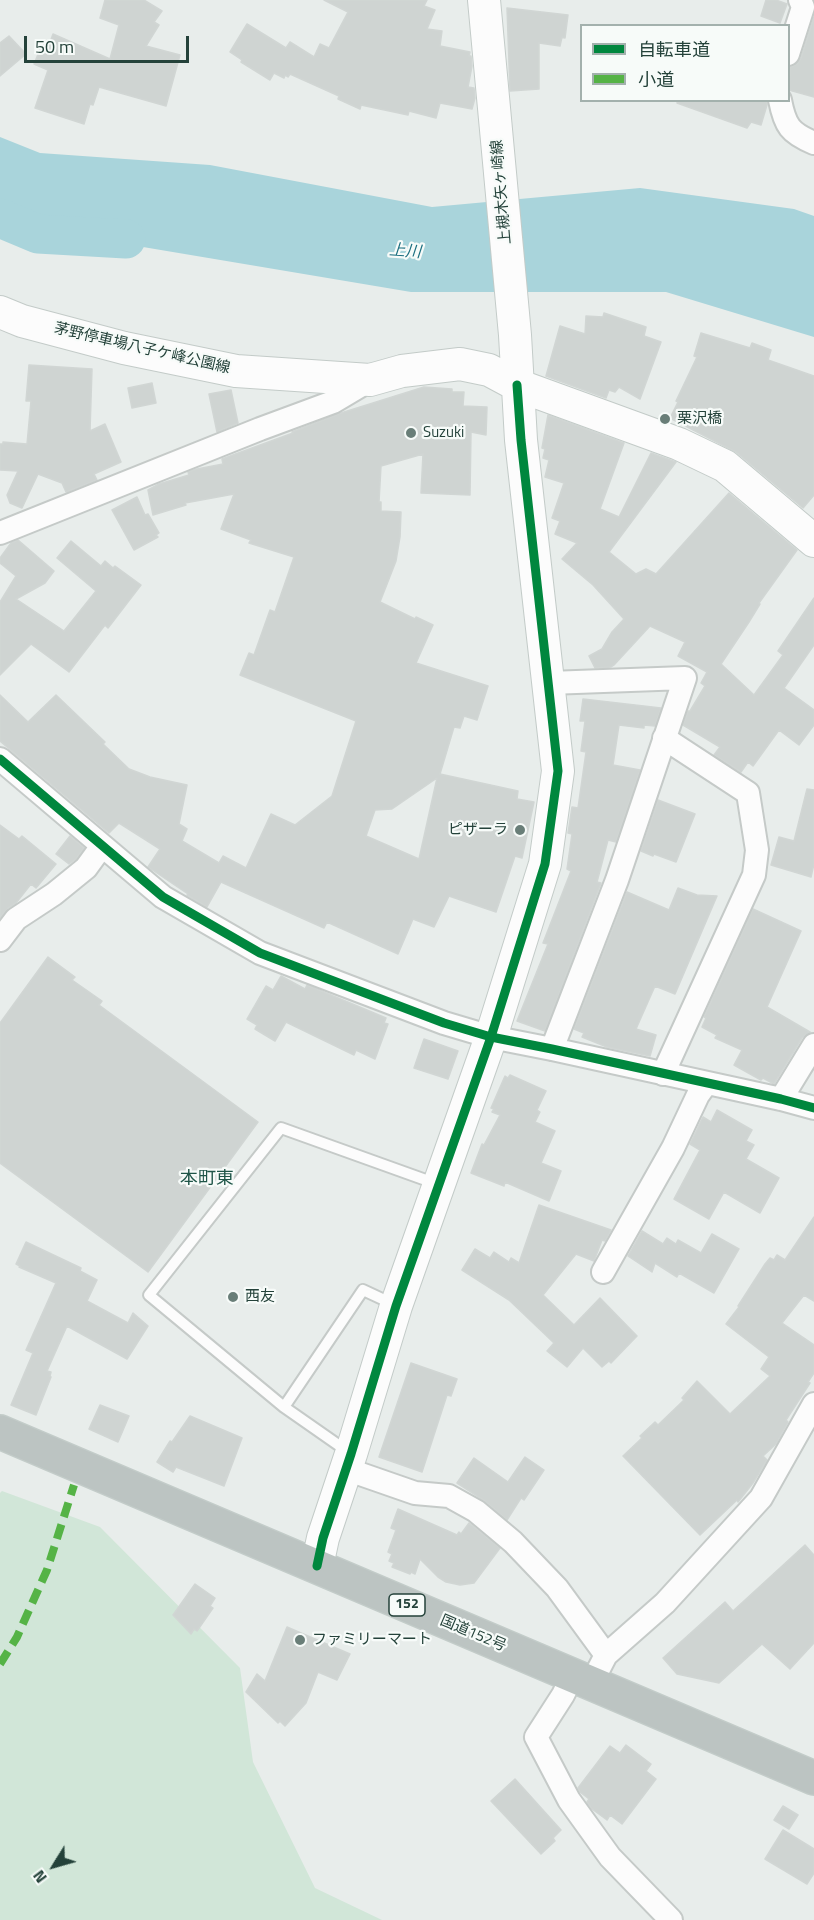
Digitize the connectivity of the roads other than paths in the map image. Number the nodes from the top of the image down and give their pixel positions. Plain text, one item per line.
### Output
1 (484, 0) edge
2 (801, 0) edge
3 (790, 51) edge
4 (780, 102) edge
5 (814, 144) edge
6 (0, 312) edge
7 (370, 380) junction
8 (517, 385) junction
9 (0, 533) edge
10 (814, 541) edge
11 (549, 683) junction
12 (664, 738) junction
13 (0, 759) edge
14 (102, 846) junction
15 (0, 940) edge
16 (491, 1037) junction
17 (814, 1044) edge
18 (552, 1048) junction
19 (663, 1074) junction
20 (706, 1084) junction
21 (781, 1099) junction
22 (814, 1108) edge
23 (439, 1185) junction
24 (603, 1272) dead end
25 (396, 1306) junction
26 (814, 1404) edge
27 (284, 1407) junction
28 (0, 1432) edge
29 (348, 1461) junction
30 (317, 1566) junction
31 (606, 1655) junction
32 (582, 1680) junction
33 (814, 1778) edge
34 (670, 1920) edge

1 - 8 main road, 上槻木矢ヶ崎線
2 - 3 street
4 - 5 street
6 - 7 main road, 茅野停車場八子ケ峰公園線
7 - 8 main road, 茅野停車場八子ケ峰公園線
7 - 9 street
8 - 10 main road, 茅野停車場八子ケ峰公園線
8 - 11 main road, 上槻木矢ヶ崎線
11 - 12 street
11 - 16 main road, 上槻木矢ヶ崎線
12 - 18 street
12 - 19 street
13 - 14 street
14 - 15 street
14 - 16 street
16 - 18 street
16 - 23 main road, 上槻木矢ヶ崎線
17 - 21 street
18 - 19 street
19 - 20 street
20 - 21 street
20 - 24 street
21 - 22 street
23 - 25 main road, 上槻木矢ヶ崎線
23 - 27 lane
25 - 27 lane
25 - 29 main road, 上槻木矢ヶ崎線
26 - 31 street
27 - 29 lane
28 - 30 highway, 国道152号 / 152
29 - 30 main road, 上槻木矢ヶ崎線
29 - 31 street
30 - 32 highway, 国道152号 / 152
31 - 32 street
32 - 33 highway, 国道152号 / 152
32 - 34 street

